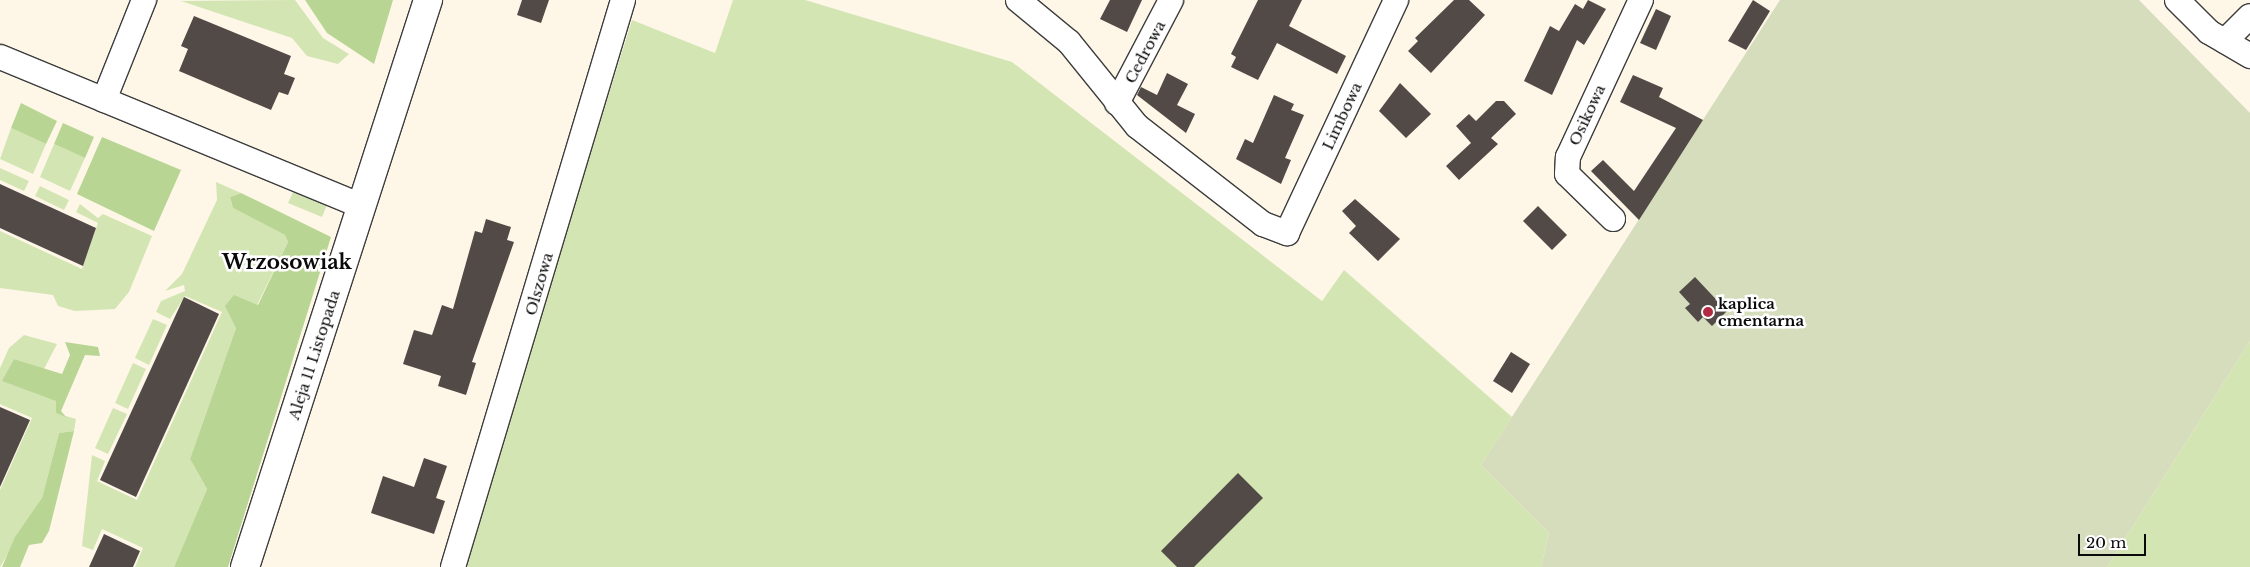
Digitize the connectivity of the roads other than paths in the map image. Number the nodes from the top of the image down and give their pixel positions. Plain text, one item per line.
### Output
1 (144, 0) edge
2 (428, 0) edge
3 (623, 0) edge
4 (1018, 0) edge
5 (1171, 0) edge
6 (1396, 0) edge
7 (1641, 0) edge
8 (2177, 0) edge
9 (2250, 16) edge
10 (2224, 41) junction
11 (2250, 56) edge
12 (0, 57) edge
13 (104, 100) junction
14 (1117, 103) junction
15 (362, 206) junction
16 (1614, 218) dead end
17 (245, 567) edge
18 (453, 567) edge

1 - 13 street
2 - 15 street, Aleja 11 Listopada
3 - 18 street, Olszowa
4 - 14 street
5 - 14 street, Cedrowa
6 - 14 street, Limbowa
7 - 16 street, Osikowa
8 - 10 street
9 - 10 street
10 - 11 street
12 - 13 street
13 - 15 street
15 - 17 street, Aleja 11 Listopada

